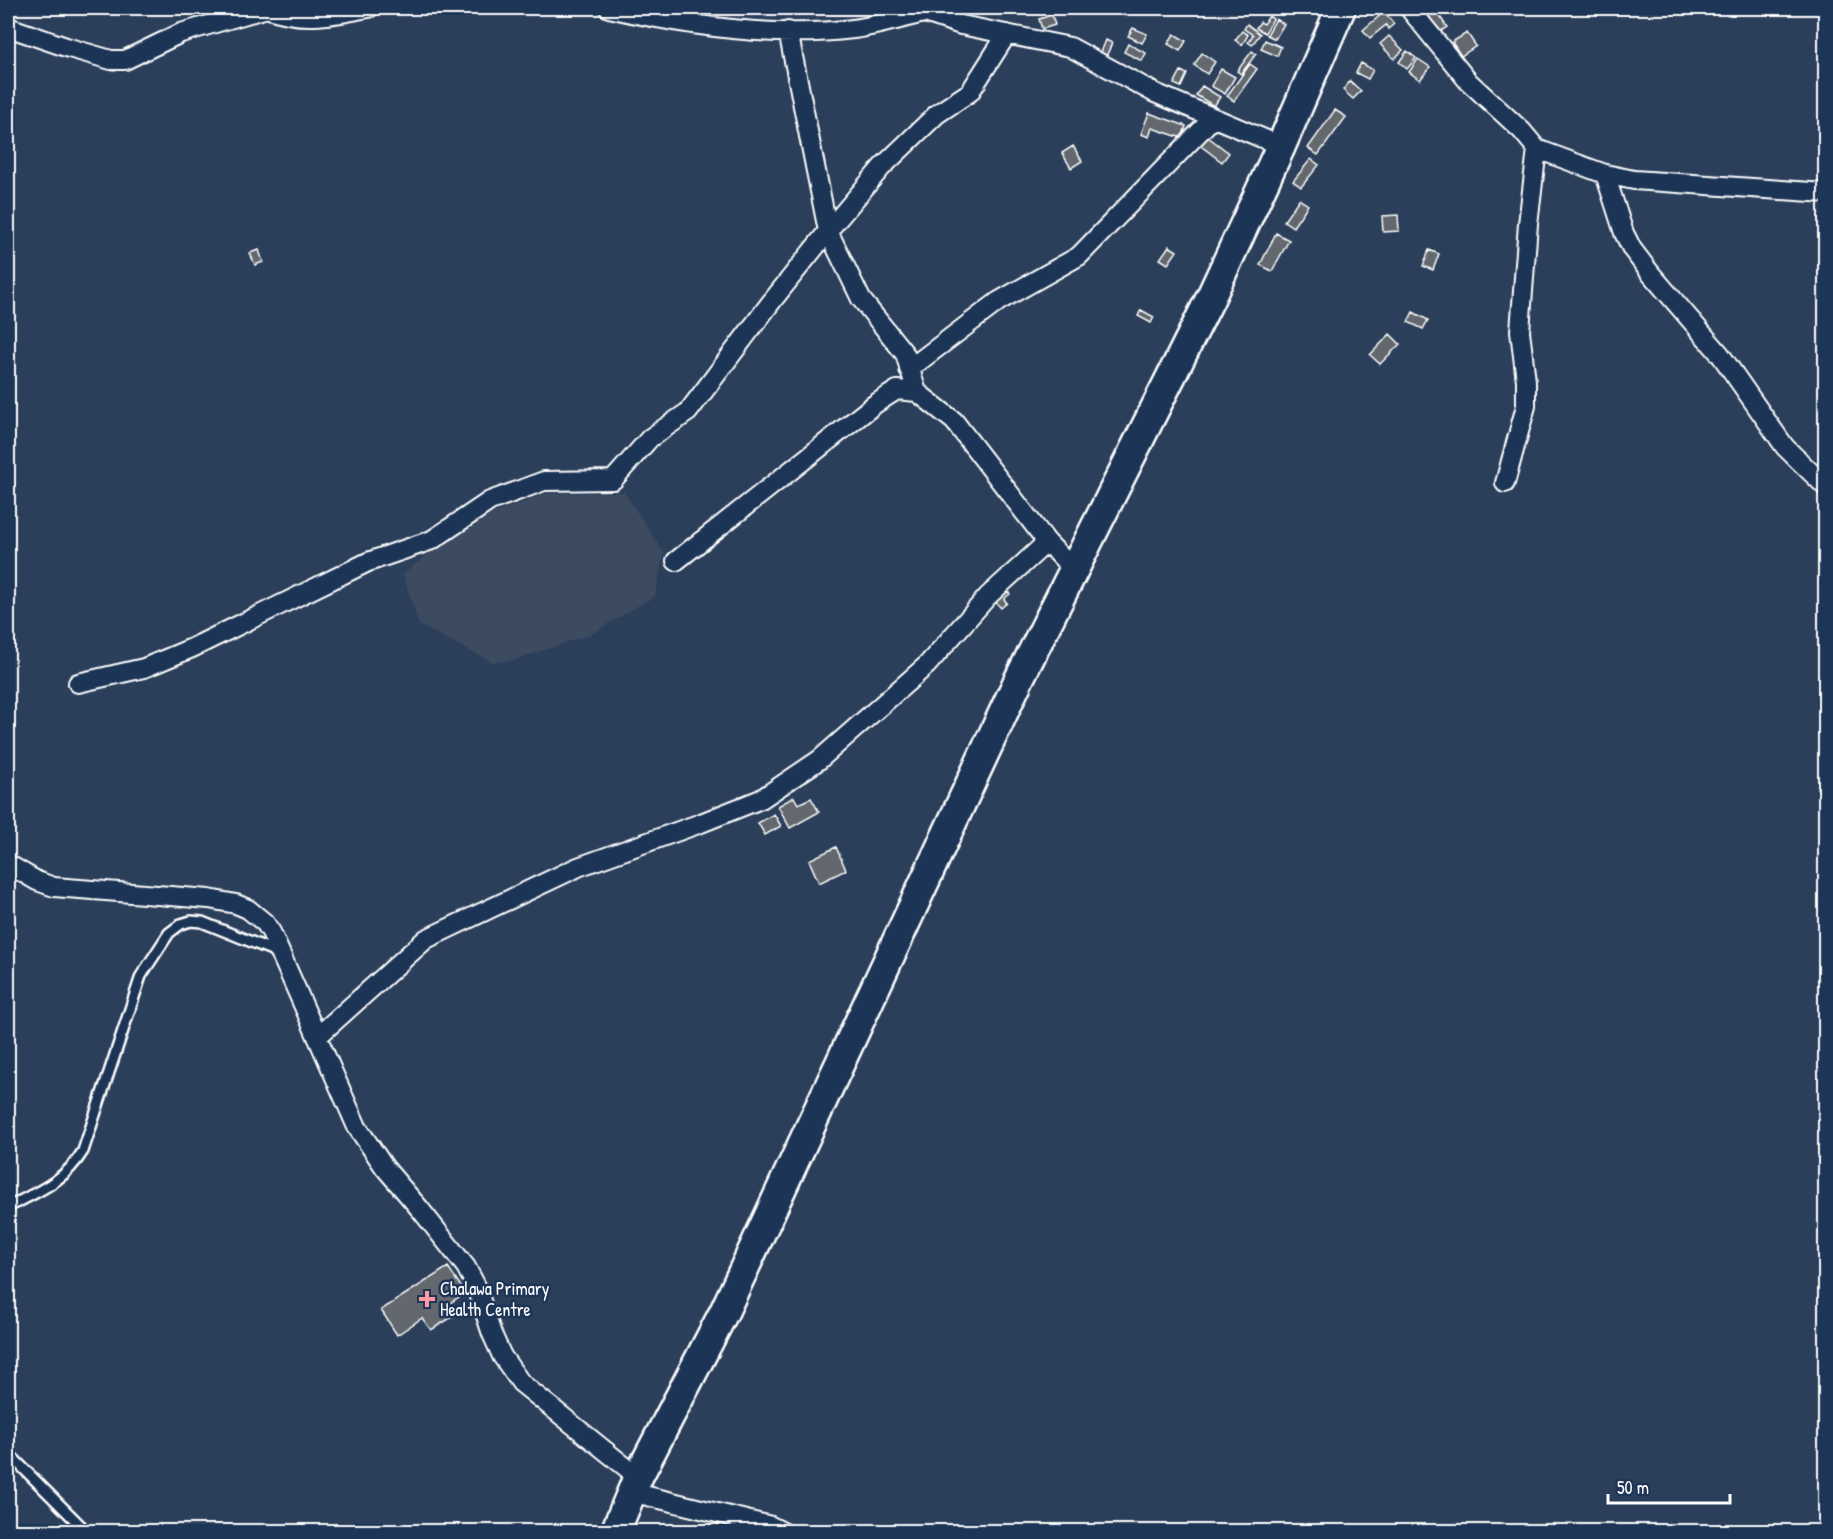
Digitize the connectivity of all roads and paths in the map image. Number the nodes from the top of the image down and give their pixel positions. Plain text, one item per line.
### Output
1 (266, 8) edge
2 (369, 8) edge
3 (609, 8) edge
4 (1341, 8) edge
5 (1409, 8) edge
6 (917, 10) edge
7 (8, 27) edge
8 (789, 31) junction
9 (1007, 34) junction
10 (1213, 118) junction
11 (1281, 146) junction
12 (1537, 148) junction
13 (1605, 174) junction
14 (1826, 193) edge
15 (828, 231) junction
16 (909, 369) junction
17 (917, 392) junction
18 (1505, 483) dead end
19 (1826, 487) edge
20 (1047, 542) junction
21 (676, 561) dead end
22 (1074, 570) junction
23 (78, 683) dead end
24 (8, 864) edge
25 (281, 954) junction
26 (317, 1037) junction
27 (8, 1207) edge
28 (8, 1453) edge
29 (635, 1485) junction
30 (87, 1532) edge
31 (615, 1532) edge
32 (783, 1532) edge

1 - 2 street
1 - 7 street
3 - 8 street
4 - 11 main road
5 - 12 street
6 - 8 street
6 - 9 street
8 - 15 street
9 - 10 street
9 - 15 street
10 - 11 street
10 - 16 street
11 - 22 main road
12 - 13 street
12 - 18 street
13 - 14 street
13 - 19 street
15 - 16 street
15 - 23 street
16 - 17 street
17 - 20 street
17 - 21 street
20 - 22 street
20 - 26 street
22 - 29 main road
24 - 25 street
25 - 26 street
25 - 27 lane
26 - 29 street
28 - 30 lane
29 - 31 main road
29 - 32 street

